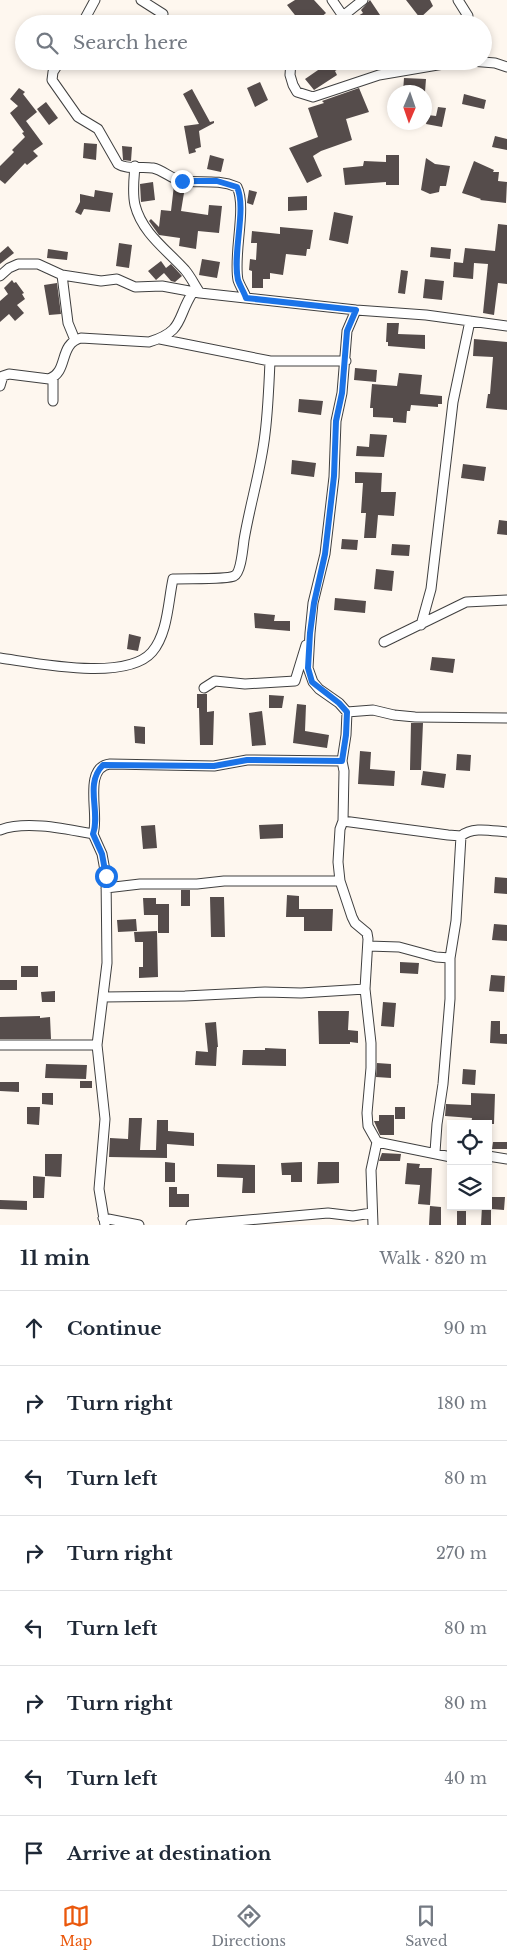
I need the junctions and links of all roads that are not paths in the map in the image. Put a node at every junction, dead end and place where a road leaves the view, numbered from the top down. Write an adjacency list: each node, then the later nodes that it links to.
1 (95, 0): 7 (street)
2 (141, 0): 6 (street)
3 (332, 0): 8 (street)
4 (363, 0): 9 (street)
5 (458, 0): 10 (street)
6 (162, 14)
7 (87, 15)
8 (342, 15)
9 (344, 15)
10 (467, 15)
11 (492, 63): 12 (street)
12 (507, 67)
13 (54, 70): 16 (street)
14 (290, 70): 15 (street)
15 (408, 70)
16 (134, 166): 19 (street); 20 (street)
17 (62, 275): 18 (street); 19 (street); 25 (street)
18 (0, 276)
19 (197, 293): 20 (street); 24 (street)
20 (246, 298): 21 (street)
21 (356, 310): 22 (street); 27 (street)
22 (470, 321): 23 (street); 32 (street)
23 (507, 326)
24 (160, 338): 25 (street); 26 (street)
25 (75, 340): 28 (street)
26 (270, 361): 27 (street); 35 (street)
27 (346, 361): 33 (street)
28 (53, 378): 29 (street); 30 (street)
29 (0, 386)
30 (53, 400)
31 (507, 600): 32 (street)
32 (421, 625): 34 (street)
33 (310, 633): 36 (street); 37 (street)
34 (384, 642)
35 (0, 658)
36 (204, 688)
37 (347, 712): 38 (street); 39 (street)
38 (507, 718)
39 (342, 761): 40 (street); 43 (street)
40 (343, 821): 44 (street); 45 (street)
41 (0, 830): 43 (street)
42 (507, 832): 44 (street)
43 (93, 834): 46 (street)
44 (461, 836): 48 (street)
45 (340, 881): 46 (street); 47 (street)
46 (106, 888): 50 (street)
47 (368, 946): 48 (street); 49 (street)
48 (450, 958): 54 (street)
49 (365, 989): 50 (street); 53 (street)
50 (103, 997): 52 (street)
51 (0, 1045): 52 (street)
52 (98, 1045): 59 (street)
53 (377, 1142): 54 (street); 58 (street)
54 (435, 1152): 55 (street)
55 (447, 1156)
56 (492, 1157): 57 (street)
57 (507, 1159)
58 (371, 1213): 61 (street); 62 (street)
59 (104, 1222): 60 (street)
60 (139, 1225)
61 (190, 1225)
62 (373, 1225)

